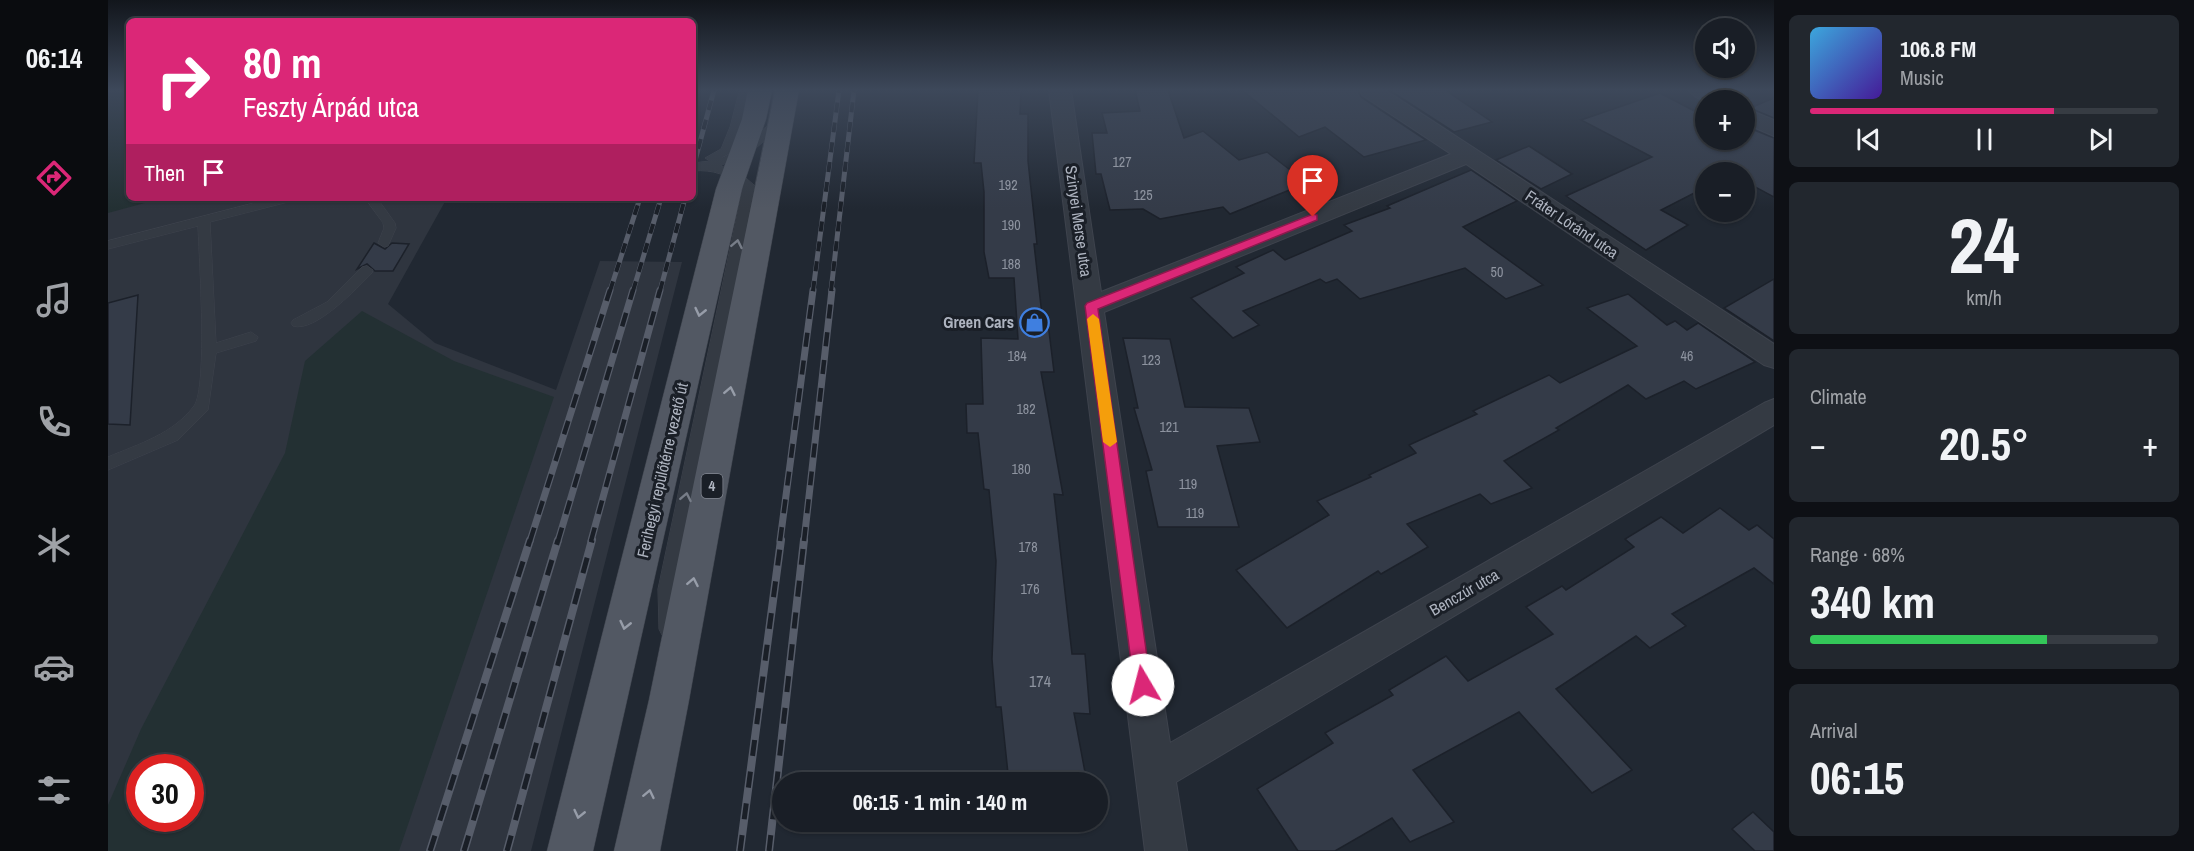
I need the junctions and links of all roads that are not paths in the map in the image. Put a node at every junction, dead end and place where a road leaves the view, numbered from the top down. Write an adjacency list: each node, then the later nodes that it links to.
1 (735, 130): 8 (lane)
2 (748, 130): 10 (main road, Ferihegyi repülőtérre vezető út)
3 (762, 130): 10 (lane)
4 (780, 130): 24 (main road, 4, one-way to 4)
5 (1065, 130): 17 (street, Szinyei Merse utca)
6 (1430, 130): 7 (street, Fráter Lóránd utca)
7 (1469, 155): 17 (street); 21 (street, Fráter Lóránd utca)
8 (696, 164)
9 (696, 165): 10 (lane)
10 (728, 165): 24 (lane, one-way to 10); 26 (main road, Ferihegyi repülőtérre vezető út, one-way to 26)
11 (277, 201): 13 (lane)
12 (373, 201): 14 (lane)
13 (204, 221): 15 (lane); 20 (lane)
14 (384, 243)
15 (108, 245)
16 (367, 270): 18 (lane)
17 (1091, 306): 25 (street, Szinyei Merse utca)
18 (298, 323)
19 (251, 338): 20 (lane)
20 (209, 350): 23 (lane)
21 (1774, 358)
22 (1774, 411): 25 (street, Benczúr utca)
23 (108, 464)
24 (669, 700): 27 (main road, 4, one-way to 24)
25 (1155, 773): 28 (street, Szinyei Merse utca)
26 (570, 851)
27 (637, 851)
28 (1166, 851)

